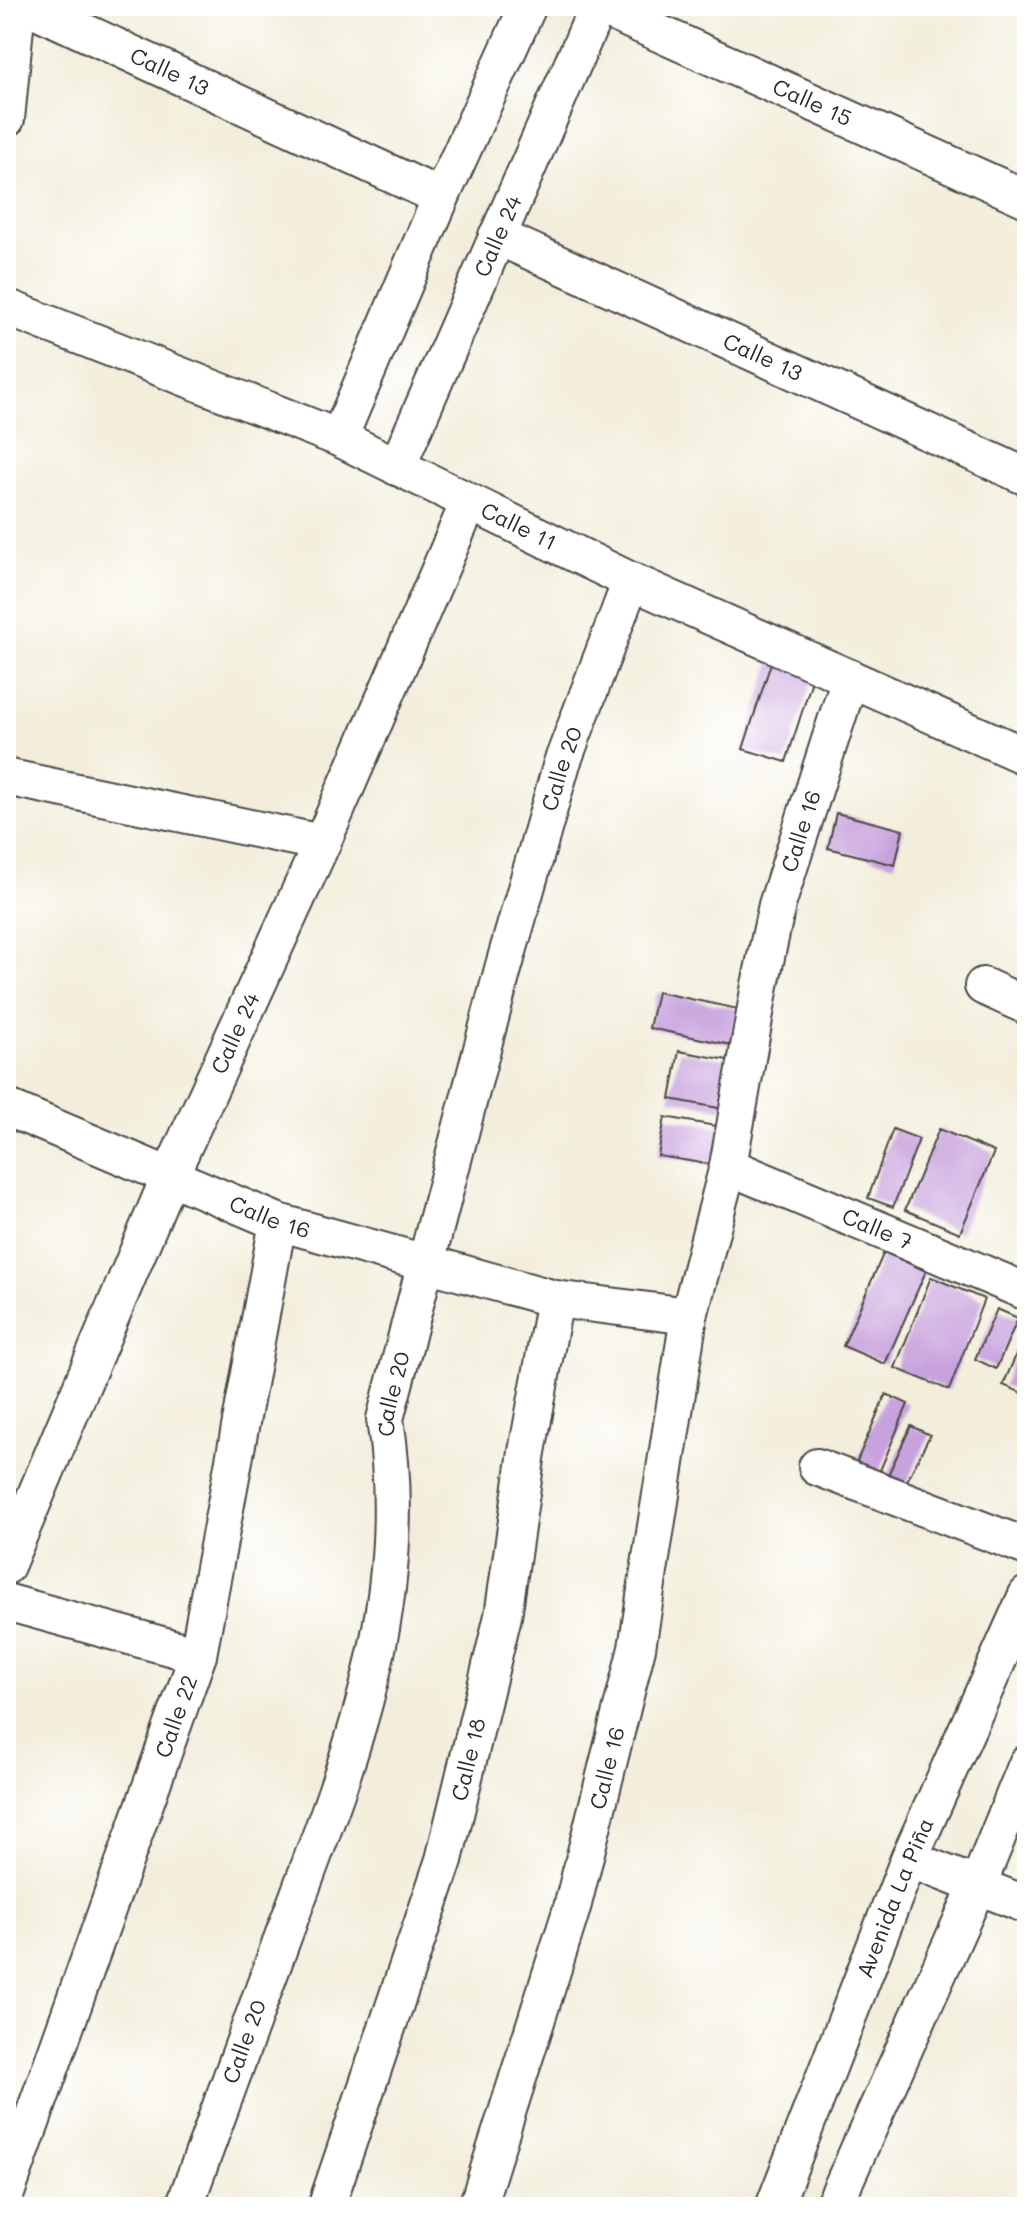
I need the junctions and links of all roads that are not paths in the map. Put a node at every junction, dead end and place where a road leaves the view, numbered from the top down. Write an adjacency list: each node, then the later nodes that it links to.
1 (17, 6): 5 (street)
2 (28, 6): 6 (street, Calle 13)
3 (528, 6): 6 (street)
4 (598, 6): 7 (street, Calle 15); 8 (street, Calle 24)
5 (6, 119)
6 (441, 197): 10 (street)
7 (1027, 199)
8 (497, 236): 11 (street, Calle 24); 12 (street, Calle 13)
9 (6, 307): 10 (street, Calle 11)
10 (339, 438): 11 (street, Calle 11)
11 (397, 467): 13 (street, Calle 11)
12 (1027, 477)
13 (469, 502): 14 (street, Calle 11); 18 (street, Calle 24)
14 (631, 581): 15 (street, Calle 11); 25 (street, Calle 20)
15 (850, 678): 16 (street, Calle 11); 22 (street, Calle 16)
16 (1027, 757)
17 (6, 777): 18 (street)
18 (322, 843): 23 (street, Calle 24)
19 (983, 986): 20 (street)
20 (1027, 1006)
21 (6, 1107): 23 (street, Calle 16)
22 (728, 1166): 26 (street, Calle 7); 28 (street, Calle 16)
23 (169, 1178): 24 (street, Calle 16); 31 (street, Calle 24)
24 (278, 1222): 25 (street, Calle 16); 34 (street, Calle 22)
25 (427, 1264): 27 (street, Calle 16); 40 (street, Calle 20)
26 (1027, 1292)
27 (555, 1299): 28 (street, Calle 16); 41 (street, Calle 18)
28 (689, 1316): 42 (street, Calle 16)
29 (817, 1467): 30 (street)
30 (1027, 1547)
31 (6, 1566)
32 (1027, 1595): 36 (street, Avenida La Piña)
33 (6, 1602): 34 (street)
34 (198, 1655): 39 (street, Calle 22)
35 (1027, 1764): 37 (street)
36 (909, 1859): 37 (street); 43 (street, Avenida La Piña)
37 (977, 1887): 38 (street); 44 (street)
38 (1027, 1905)
39 (6, 2193)
40 (184, 2207)
41 (326, 2207)
42 (477, 2207)
43 (774, 2207)
44 (834, 2207)

